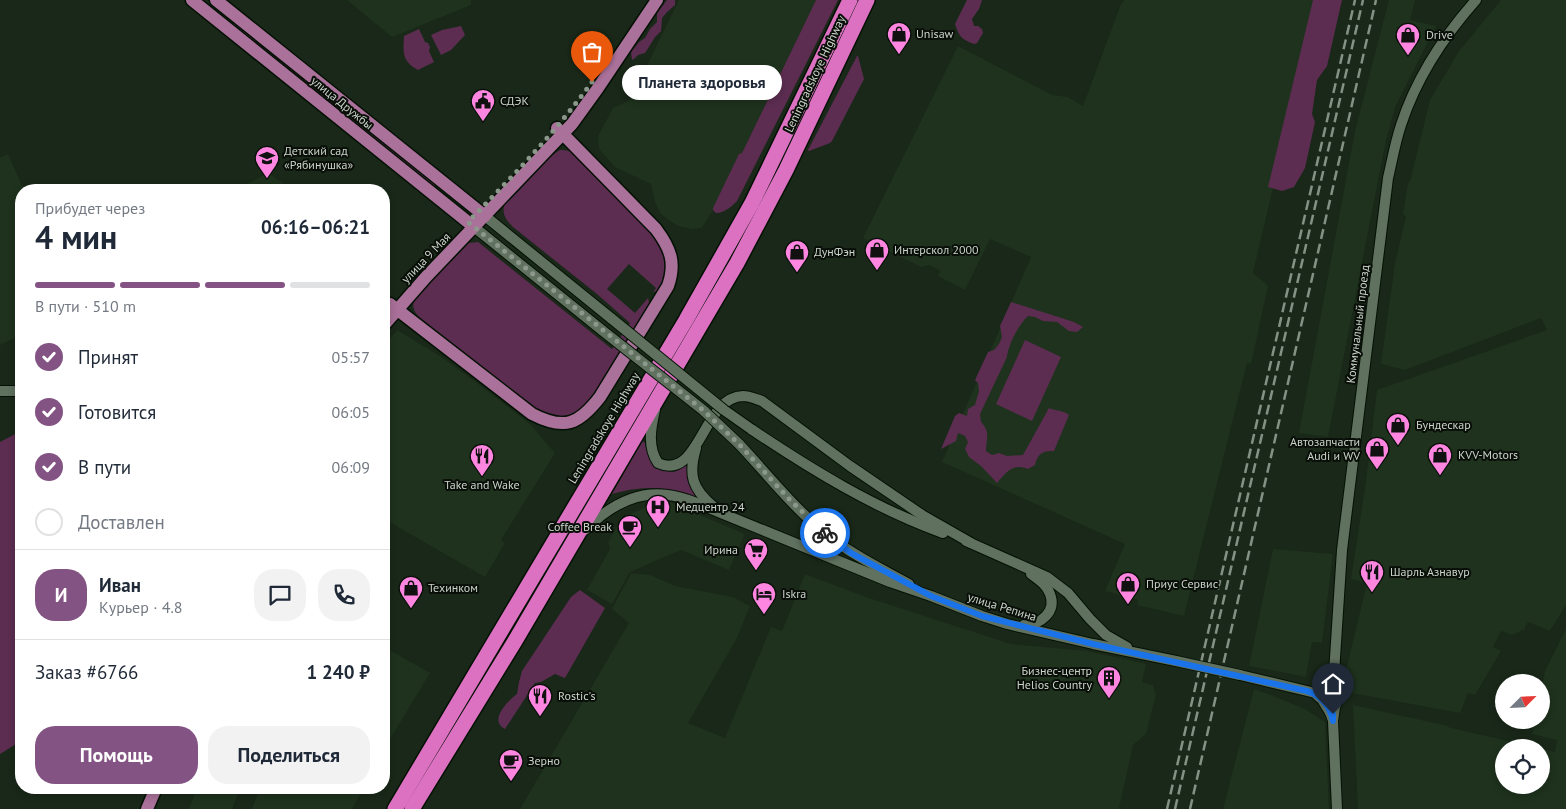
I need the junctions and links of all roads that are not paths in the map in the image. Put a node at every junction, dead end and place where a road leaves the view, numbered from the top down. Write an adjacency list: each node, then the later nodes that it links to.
1 (192, 0): 10 (main road, улица Дружбы)
2 (216, 0): 9 (main road, улица Дружбы)
3 (647, 0): 8 (main road, улица 9 Мая)
4 (657, 0): 8 (main road, улица 9 Мая)
5 (850, 0): 30 (highway, Leningradskoye Highway)
6 (867, 0): 14 (highway, Leningradskoye Highway)
7 (1476, 0): 23 (street, Коммунальный проезд)
8 (560, 131): 9 (main road, улица 9 Мая); 11 (main road)
9 (482, 214): 10 (main road, улица 9 Мая); 18 (street, bridge)
10 (471, 225): 11 (main road, улица 9 Мая); 20 (street, bridge)
11 (390, 308)
12 (0, 391): 13 (street)
13 (15, 391)
14 (659, 394): 15 (street); 17 (highway, Leningradskoye Highway)
15 (697, 444): 16 (street); 18 (street)
16 (723, 513): 17 (street, улица Репина); 20 (street, улица Репина)
17 (572, 543): 31 (highway, Leningradskoye Highway)
18 (971, 543): 19 (street)
19 (1009, 560): 21 (street); 22 (street)
20 (931, 596): 21 (street, улица Репина)
21 (1011, 625): 22 (street, улица Репина)
22 (1139, 653): 25 (street, улица Репина, bridge)
23 (1334, 673): 24 (street, Коммунальный проезд); 25 (street)
24 (1339, 689): 25 (street); 26 (street)
25 (1323, 694): 26 (street, улица Репина); 27 (street)
26 (1338, 701): 27 (street)
27 (1333, 721): 32 (street)
28 (153, 794): 29 (main road)
29 (147, 809)
30 (395, 809)
31 (412, 809)
32 (1337, 809)

